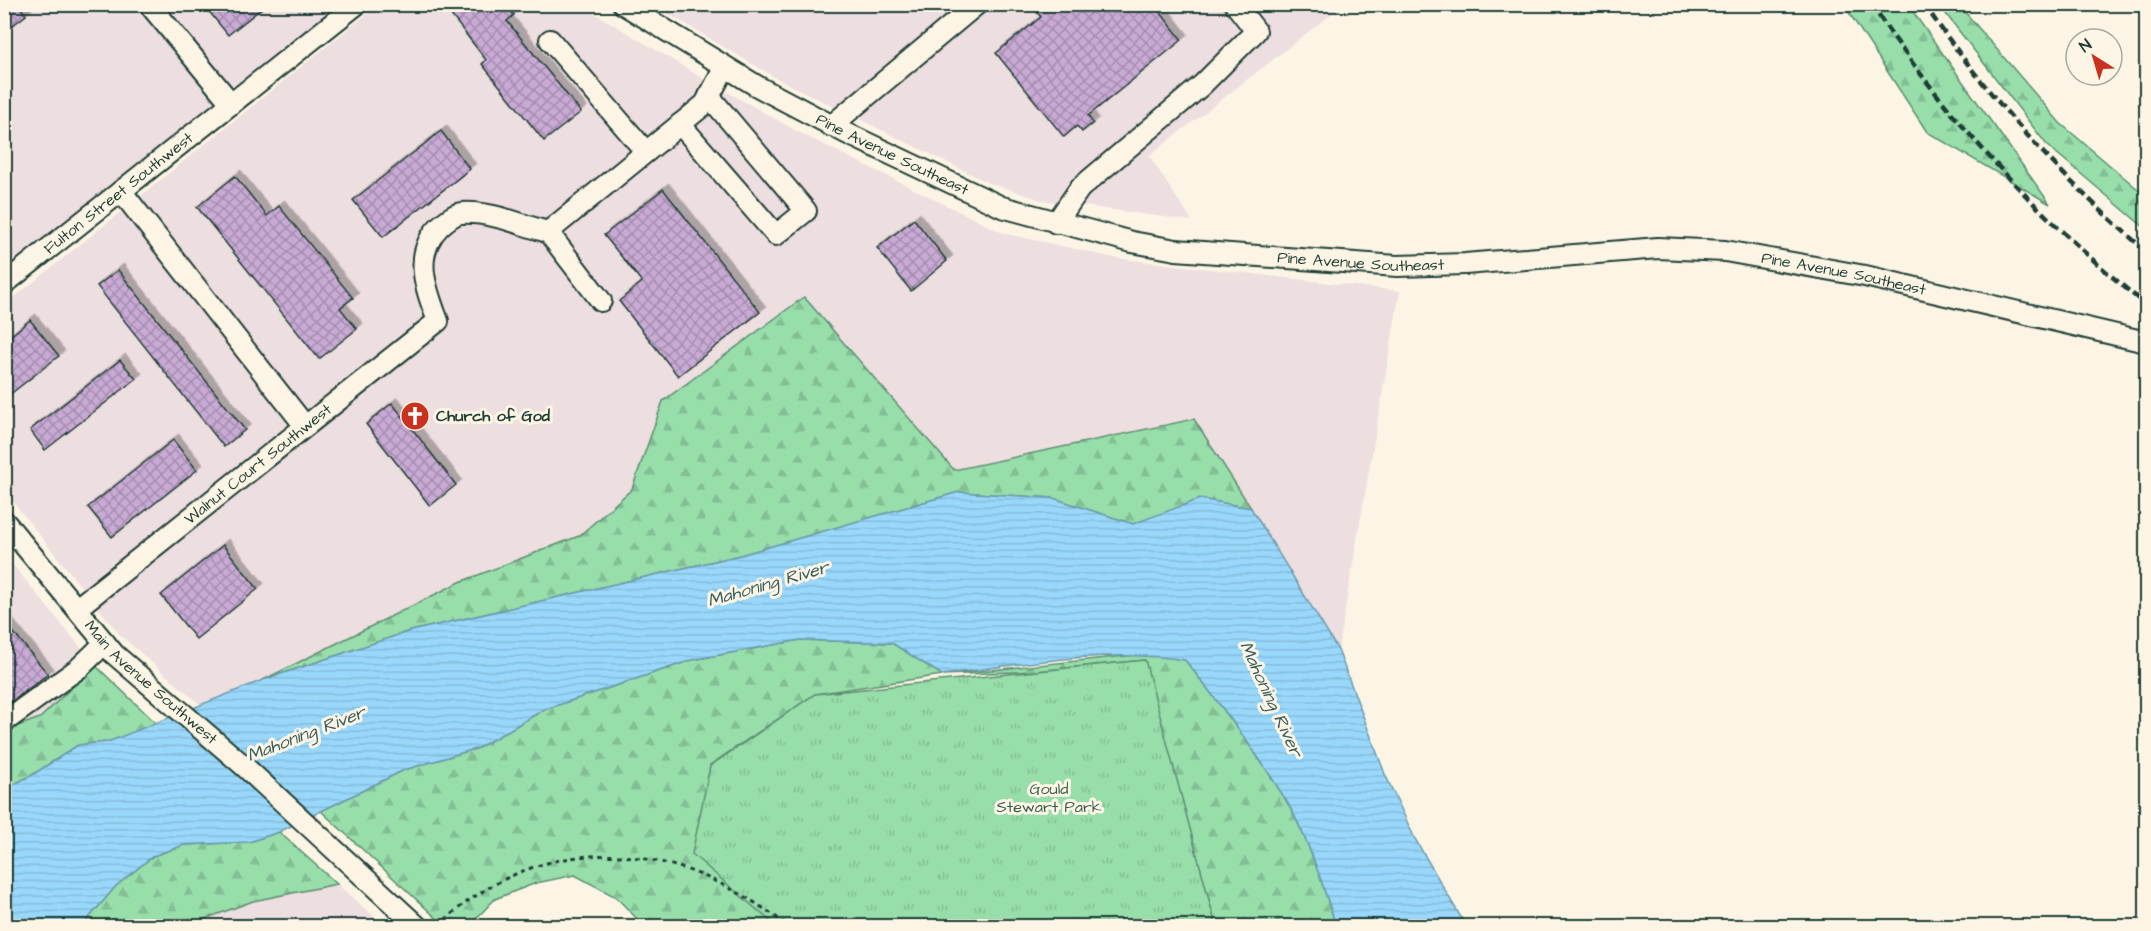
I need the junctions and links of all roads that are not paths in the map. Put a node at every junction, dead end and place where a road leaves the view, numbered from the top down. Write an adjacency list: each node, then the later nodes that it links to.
1 (149, 4): 9 (street)
2 (622, 4): 7 (street, Pine Avenue Southeast)
3 (977, 4): 11 (street)
4 (1235, 4): 14 (street)
5 (353, 6): 9 (street, Fulton Street Southwest)
6 (550, 40): 12 (street)
7 (726, 67): 8 (street); 11 (street, Pine Avenue Southeast)
8 (709, 96): 10 (street); 10 (street)
9 (230, 102): 13 (street, Fulton Street Southwest)
10 (680, 124): 12 (street)
11 (831, 126): 14 (street, Pine Avenue Southeast)
12 (646, 152): 15 (street)
13 (121, 190): 16 (street, Fulton Street Southwest); 19 (street)
14 (1056, 223): 18 (street, Pine Avenue Southeast)
15 (548, 232): 17 (street); 19 (street, Walnut Court Southwest)
16 (4, 284)
17 (601, 301)
18 (2146, 342)
19 (305, 426): 21 (street, Walnut Court Southwest)
20 (5, 524): 21 (street, Main Avenue Southwest)
21 (77, 608): 22 (street, Main Avenue Southwest)
22 (109, 648): 23 (street); 24 (street, Main Avenue Southwest)
23 (4, 722)
24 (417, 927)

